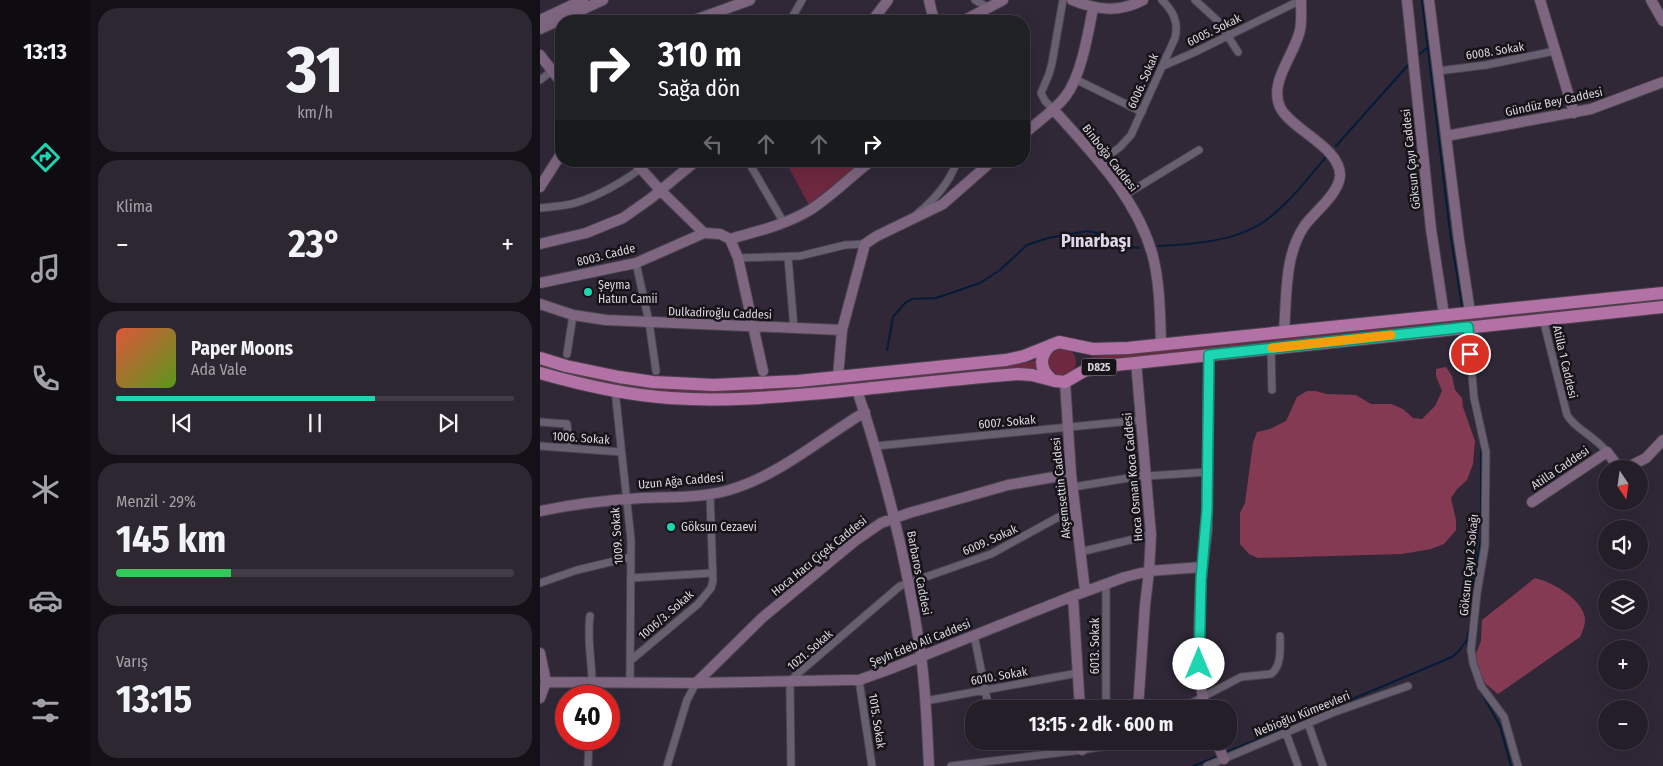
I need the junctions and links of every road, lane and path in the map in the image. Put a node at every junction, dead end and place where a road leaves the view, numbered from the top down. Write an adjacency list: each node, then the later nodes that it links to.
1 (583, 0): 28 (street)
2 (603, 0): 22 (street)
3 (750, 0): 19 (street)
4 (802, 0): 24 (street)
5 (888, 0): 25 (street)
6 (929, 0): 26 (street)
7 (975, 0): 20 (street)
8 (1003, 0): 20 (street)
9 (1063, 0): 43 (street)
10 (1072, 0): 21 (street)
11 (1143, 0): 21 (street)
12 (1162, 0): 36 (street, 6006. Sokak)
13 (1195, 0): 32 (street)
14 (1301, 0): 32 (street, 6005. Sokak); 84 (street)
15 (1407, 0): 77 (street, Göksun Çayı Caddesi)
16 (1432, 0): 38 (street)
17 (1540, 0): 33 (street)
18 (1651, 0): 29 (street)
19 (723, 4): 23 (street)
20 (990, 8): 27 (street)
21 (1093, 8): 40 (street)
22 (570, 15)
23 (703, 15)
24 (793, 15)
25 (877, 15)
26 (933, 15)
27 (975, 15)
28 (540, 20)
29 (1663, 21)
30 (555, 22): 31 (street)
31 (540, 29)
32 (1229, 36): 34 (street); 36 (street, 6005. Sokak)
33 (1555, 51): 38 (street, 6008. Sokak); 45 (street)
34 (1238, 52)
35 (540, 55): 37 (street)
36 (1163, 66): 44 (street, 6006. Sokak)
37 (552, 71): 39 (street); 41 (street)
38 (1438, 71): 47 (street)
39 (555, 75)
40 (1074, 79): 43 (street); 44 (street)
41 (540, 80)
42 (1663, 82): 45 (street, Gündüz Bey Caddesi)
43 (1053, 108): 46 (street); 49 (street, Binboğa Caddesi)
44 (1142, 112): 49 (street, 6006. Sokak)
45 (1574, 113): 47 (street, Gündüz Bey Caddesi)
46 (1030, 129)
47 (1446, 136): 75 (street)
48 (1199, 150): 60 (street)
49 (1100, 162): 60 (street, Binboğa Caddesi)
50 (555, 163): 58 (street)
51 (634, 167): 61 (street)
52 (639, 167): 59 (street)
53 (689, 167): 59 (street)
54 (751, 167): 63 (street)
55 (864, 167): 63 (street)
56 (954, 167): 62 (street)
57 (985, 167): 62 (street)
58 (540, 187)
59 (661, 191): 64 (street); 66 (street)
60 (1124, 195): 85 (street, Binboğa Caddesi)
61 (540, 208)
62 (907, 222): 67 (street)
63 (784, 223): 65 (street)
64 (704, 233): 65 (street); 70 (street, 8003. Cadde)
65 (730, 239): 69 (street)
66 (540, 244)
67 (865, 244): 68 (street); 83 (street)
68 (788, 257): 69 (street); 82 (street)
69 (738, 258): 80 (street)
70 (636, 263): 71 (street, 8003. Cadde); 79 (street)
71 (540, 283)
72 (1663, 293): 75 (highway, D825)
73 (540, 304): 76 (street, Dulkadiroğlu Caddesi)
74 (1663, 307): 78 (highway, D825)
75 (1470, 312): 77 (highway, D825)
76 (573, 315): 79 (street, Dulkadiroğlu Caddesi); 89 (street)
77 (1444, 315): 84 (highway, D825)
78 (1543, 319): 81 (highway, D825); 112 (street, Atilla 1 Caddesi)
79 (649, 322): 80 (street, Dulkadiroğlu Caddesi); 93 (street)
80 (754, 327): 82 (street, Dulkadiroğlu Caddesi); 94 (street)
81 (1468, 327): 88 (highway, D825); 177 (street, Göksun Çayı 2 Sokağı)
82 (794, 328): 83 (street, Dulkadiroğlu Caddesi)
83 (842, 330): 97 (street)
84 (1284, 331): 85 (highway, D825)
85 (1161, 344): 87 (highway, D825)
86 (1051, 345): 87 (highway, D825); 97 (highway, D825); 98 (highway)
87 (1072, 345): 96 (highway)
88 (1271, 348): 90 (highway, D825); 102 (street)
89 (567, 354)
90 (1209, 355): 92 (highway, D825); 115 (street)
91 (540, 358): 97 (highway, D825)
92 (1136, 362): 96 (highway, D825); 104 (street, Hoca Osman Koca Caddesi)
93 (656, 371)
94 (763, 371)
95 (540, 373): 100 (highway, D825)
96 (1078, 374): 99 (highway, D825)
97 (838, 377)
98 (1051, 379): 99 (highway, D825); 101 (highway, D825)
99 (1065, 382): 106 (street, Akşemsettin Caddesi)
100 (615, 390): 101 (highway, D825); 111 (street, 1009. Sokak)
101 (857, 390): 103 (street, Barbaros Caddesi)
102 (1272, 390)
103 (864, 412): 109 (street, Barbaros Caddesi); 119 (street, Uzun Ağa Caddesi)
104 (1141, 420): 106 (street, 6007. Sokak); 117 (street, Hoca Osman Koca Caddesi)
105 (540, 422): 110 (street)
106 (1068, 428): 109 (street, 6007. Sokak); 116 (street, Akşemsettin Caddesi)
107 (1663, 440): 114 (street, Atilla Caddesi)
108 (540, 446): 110 (street, 1006. Sokak)
109 (876, 446): 124 (street, Barbaros Caddesi)
110 (569, 448): 111 (street, 1006. Sokak)
111 (621, 452): 120 (street, 1009. Sokak)
112 (1607, 452): 113 (street, Atilla Caddesi); 121 (street, Atilla Caddesi)
113 (1613, 460)
114 (1642, 460)
115 (1208, 472): 117 (street); 128 (street)
116 (1071, 474): 118 (street, Akşemsettin Caddesi); 124 (street, Hoca Hacı Çiçek Caddesi)
117 (1147, 476): 118 (street); 125 (street, Hoca Osman Koca Caddesi)
118 (1073, 487): 122 (street, Akşemsettin Caddesi)
119 (710, 494): 120 (street, Uzun Ağa Caddesi); 130 (street, 1006/3. Sokak)
120 (626, 499): 123 (street, Uzun Ağa Caddesi); 127 (street, 1009. Sokak)
121 (1532, 502)
122 (1075, 508): 126 (street, Akşemsettin Caddesi); 132 (street, 6009. Sokak)
123 (540, 511)
124 (895, 518): 132 (street, Barbaros Caddesi); 149 (street, Hoca Hacı Çiçek Caddesi)
125 (1151, 535): 126 (street); 129 (street, Hoca Osman Koca Caddesi)
126 (1080, 552): 135 (street, Akşemsettin Caddesi)
127 (631, 557): 131 (street, 1009. Sokak); 133 (street)
128 (1202, 567): 129 (street, Şeyh Edeb Ali Caddesi); 153 (street)
129 (1149, 571): 134 (street, Şeyh Edeb Ali Caddesi); 158 (street, Hoca Osman Koca Caddesi)
130 (712, 573): 131 (street); 142 (street, 1006/3. Sokak)
131 (631, 578): 142 (street, 1009. Sokak)
132 (909, 582): 141 (street, Barbaros Caddesi); 145 (street, 1021. Sokak)
133 (540, 583)
134 (1106, 584): 135 (street, Şeyh Edeb Ali Caddesi); 157 (street, 6013. Sokak)
135 (1085, 591): 136 (street, Şeyh Edeb Ali Caddesi)
136 (1073, 596): 138 (street, Şeyh Edeb Ali Caddesi); 143 (street)
137 (590, 616): 147 (street)
138 (974, 634): 141 (street, Şeyh Edeb Ali Caddesi); 152 (street)
139 (1280, 636): 153 (street)
140 (540, 652): 146 (street)
141 (921, 656): 144 (street, Şeyh Edeb Ali Caddesi); 161 (street, Barbaros Caddesi)
142 (630, 661): 148 (street, 1009. Sokak)
143 (1078, 673): 152 (street, 6010. Sokak); 156 (street)
144 (859, 680): 145 (street, Şeyh Edeb Ali Caddesi); 171 (street, 1015. Sokak)
145 (791, 681): 149 (street, Şeyh Edeb Ali Caddesi); 170 (street, 1021. Sokak)
146 (546, 682): 147 (street, Şeyh Edeb Ali Caddesi); 154 (street)
147 (593, 682): 148 (street, Şeyh Edeb Ali Caddesi); 150 (street)
148 (630, 682): 149 (street, Şeyh Edeb Ali Caddesi)
149 (696, 683): 169 (street)
150 (593, 685)
151 (1408, 686): 162 (street, Nebioğlu Kümeevleri)
152 (986, 690): 155 (street); 161 (street, 6010. Sokak)
153 (1202, 697): 159 (street); 160 (street)
154 (540, 698)
155 (988, 700)
156 (1080, 700)
157 (1106, 700)
158 (1139, 700)
159 (1196, 700)
160 (1203, 700)
161 (925, 701): 172 (street, Barbaros Caddesi)
162 (1308, 723): 163 (street, Nebioğlu Kümeevleri); 176 (street)
163 (1286, 733): 167 (street, Nebioğlu Kümeevleri); 175 (street)
164 (589, 750): 168 (street)
165 (1056, 750): 173 (street)
166 (1220, 750): 167 (street)
167 (1224, 759): 174 (street, Nebioğlu Kümeevleri)
168 (588, 766)
169 (667, 766)
170 (791, 766)
171 (872, 766)
172 (929, 766)
173 (951, 766)
174 (1207, 766)
175 (1298, 766)
176 (1323, 766)
177 (1518, 766)

